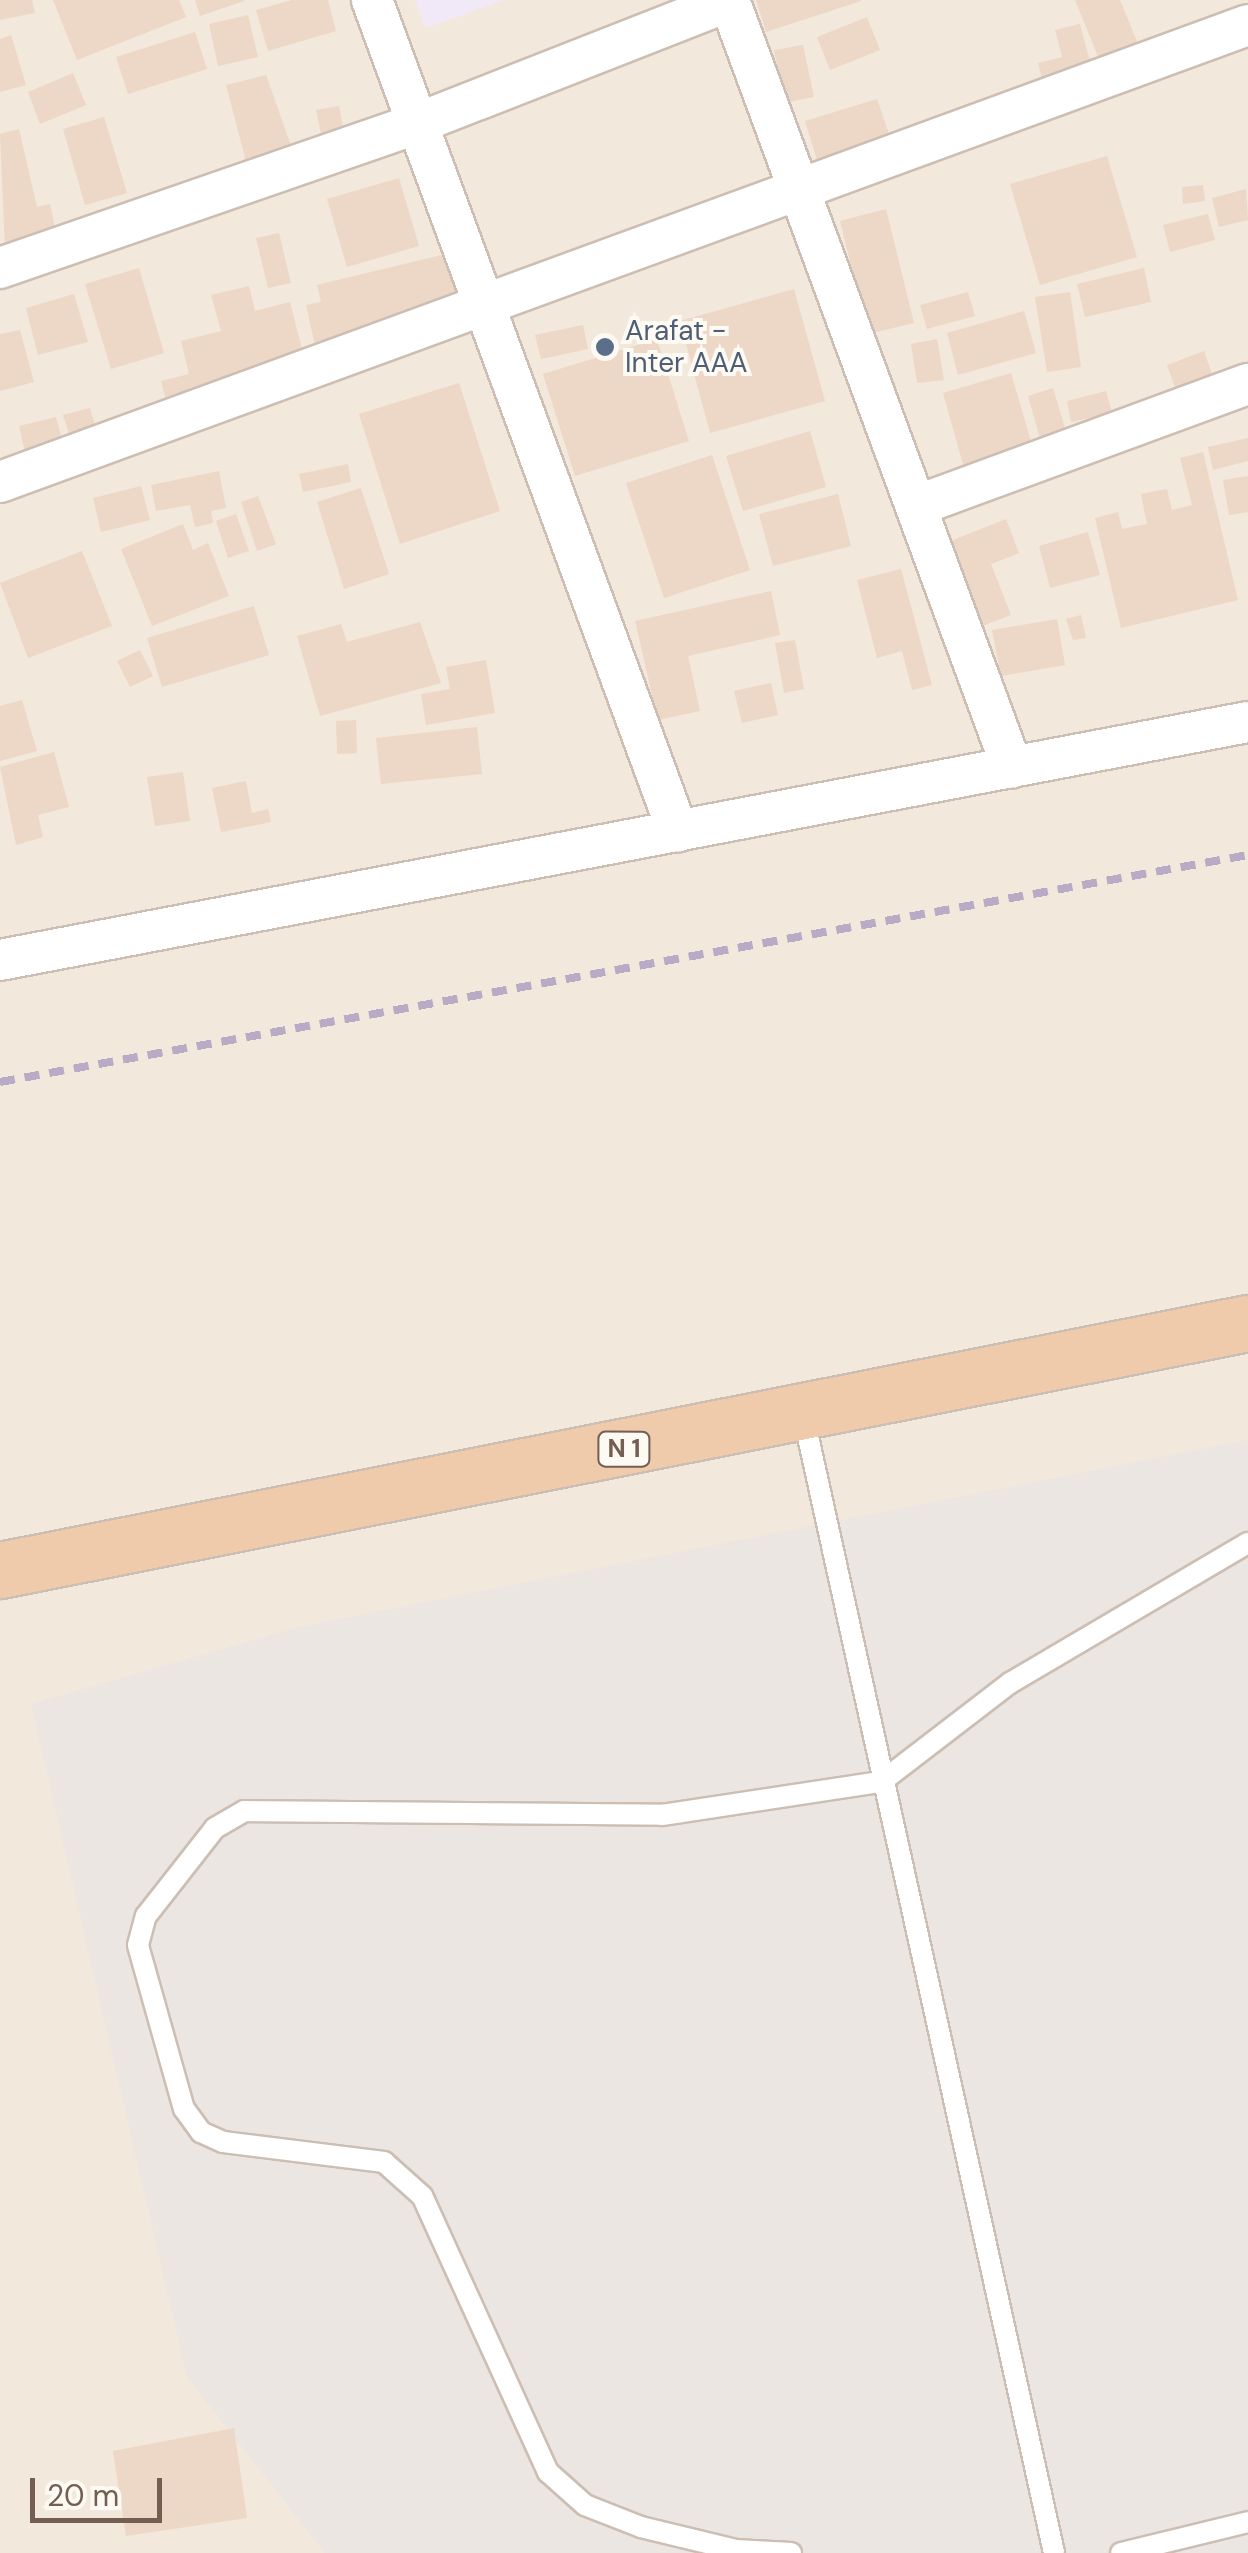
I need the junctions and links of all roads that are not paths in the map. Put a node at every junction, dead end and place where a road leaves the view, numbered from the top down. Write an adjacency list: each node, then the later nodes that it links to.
1 (372, 0): 4 (street)
2 (729, 1): 4 (street); 5 (street)
3 (1248, 24): 5 (street)
4 (418, 122): 6 (street); 7 (street)
5 (798, 186): 7 (street); 10 (street)
6 (0, 268)
7 (483, 311): 9 (street); 13 (street)
8 (1248, 384): 10 (street)
9 (0, 482)
10 (916, 506): 12 (street)
11 (1248, 722): 12 (street)
12 (1012, 767): 13 (street)
13 (678, 832): 14 (street)
14 (0, 960)
15 (1248, 1323): 16 (highway, N 1)
16 (803, 1414): 18 (highway, N 1); 19 (lane)
17 (1248, 1543): 19 (lane)
18 (0, 1570)
19 (881, 1782): 21 (lane); 22 (lane)
20 (1248, 2522): 23 (lane)
21 (791, 2553)
22 (1054, 2553)
23 (1121, 2553)

